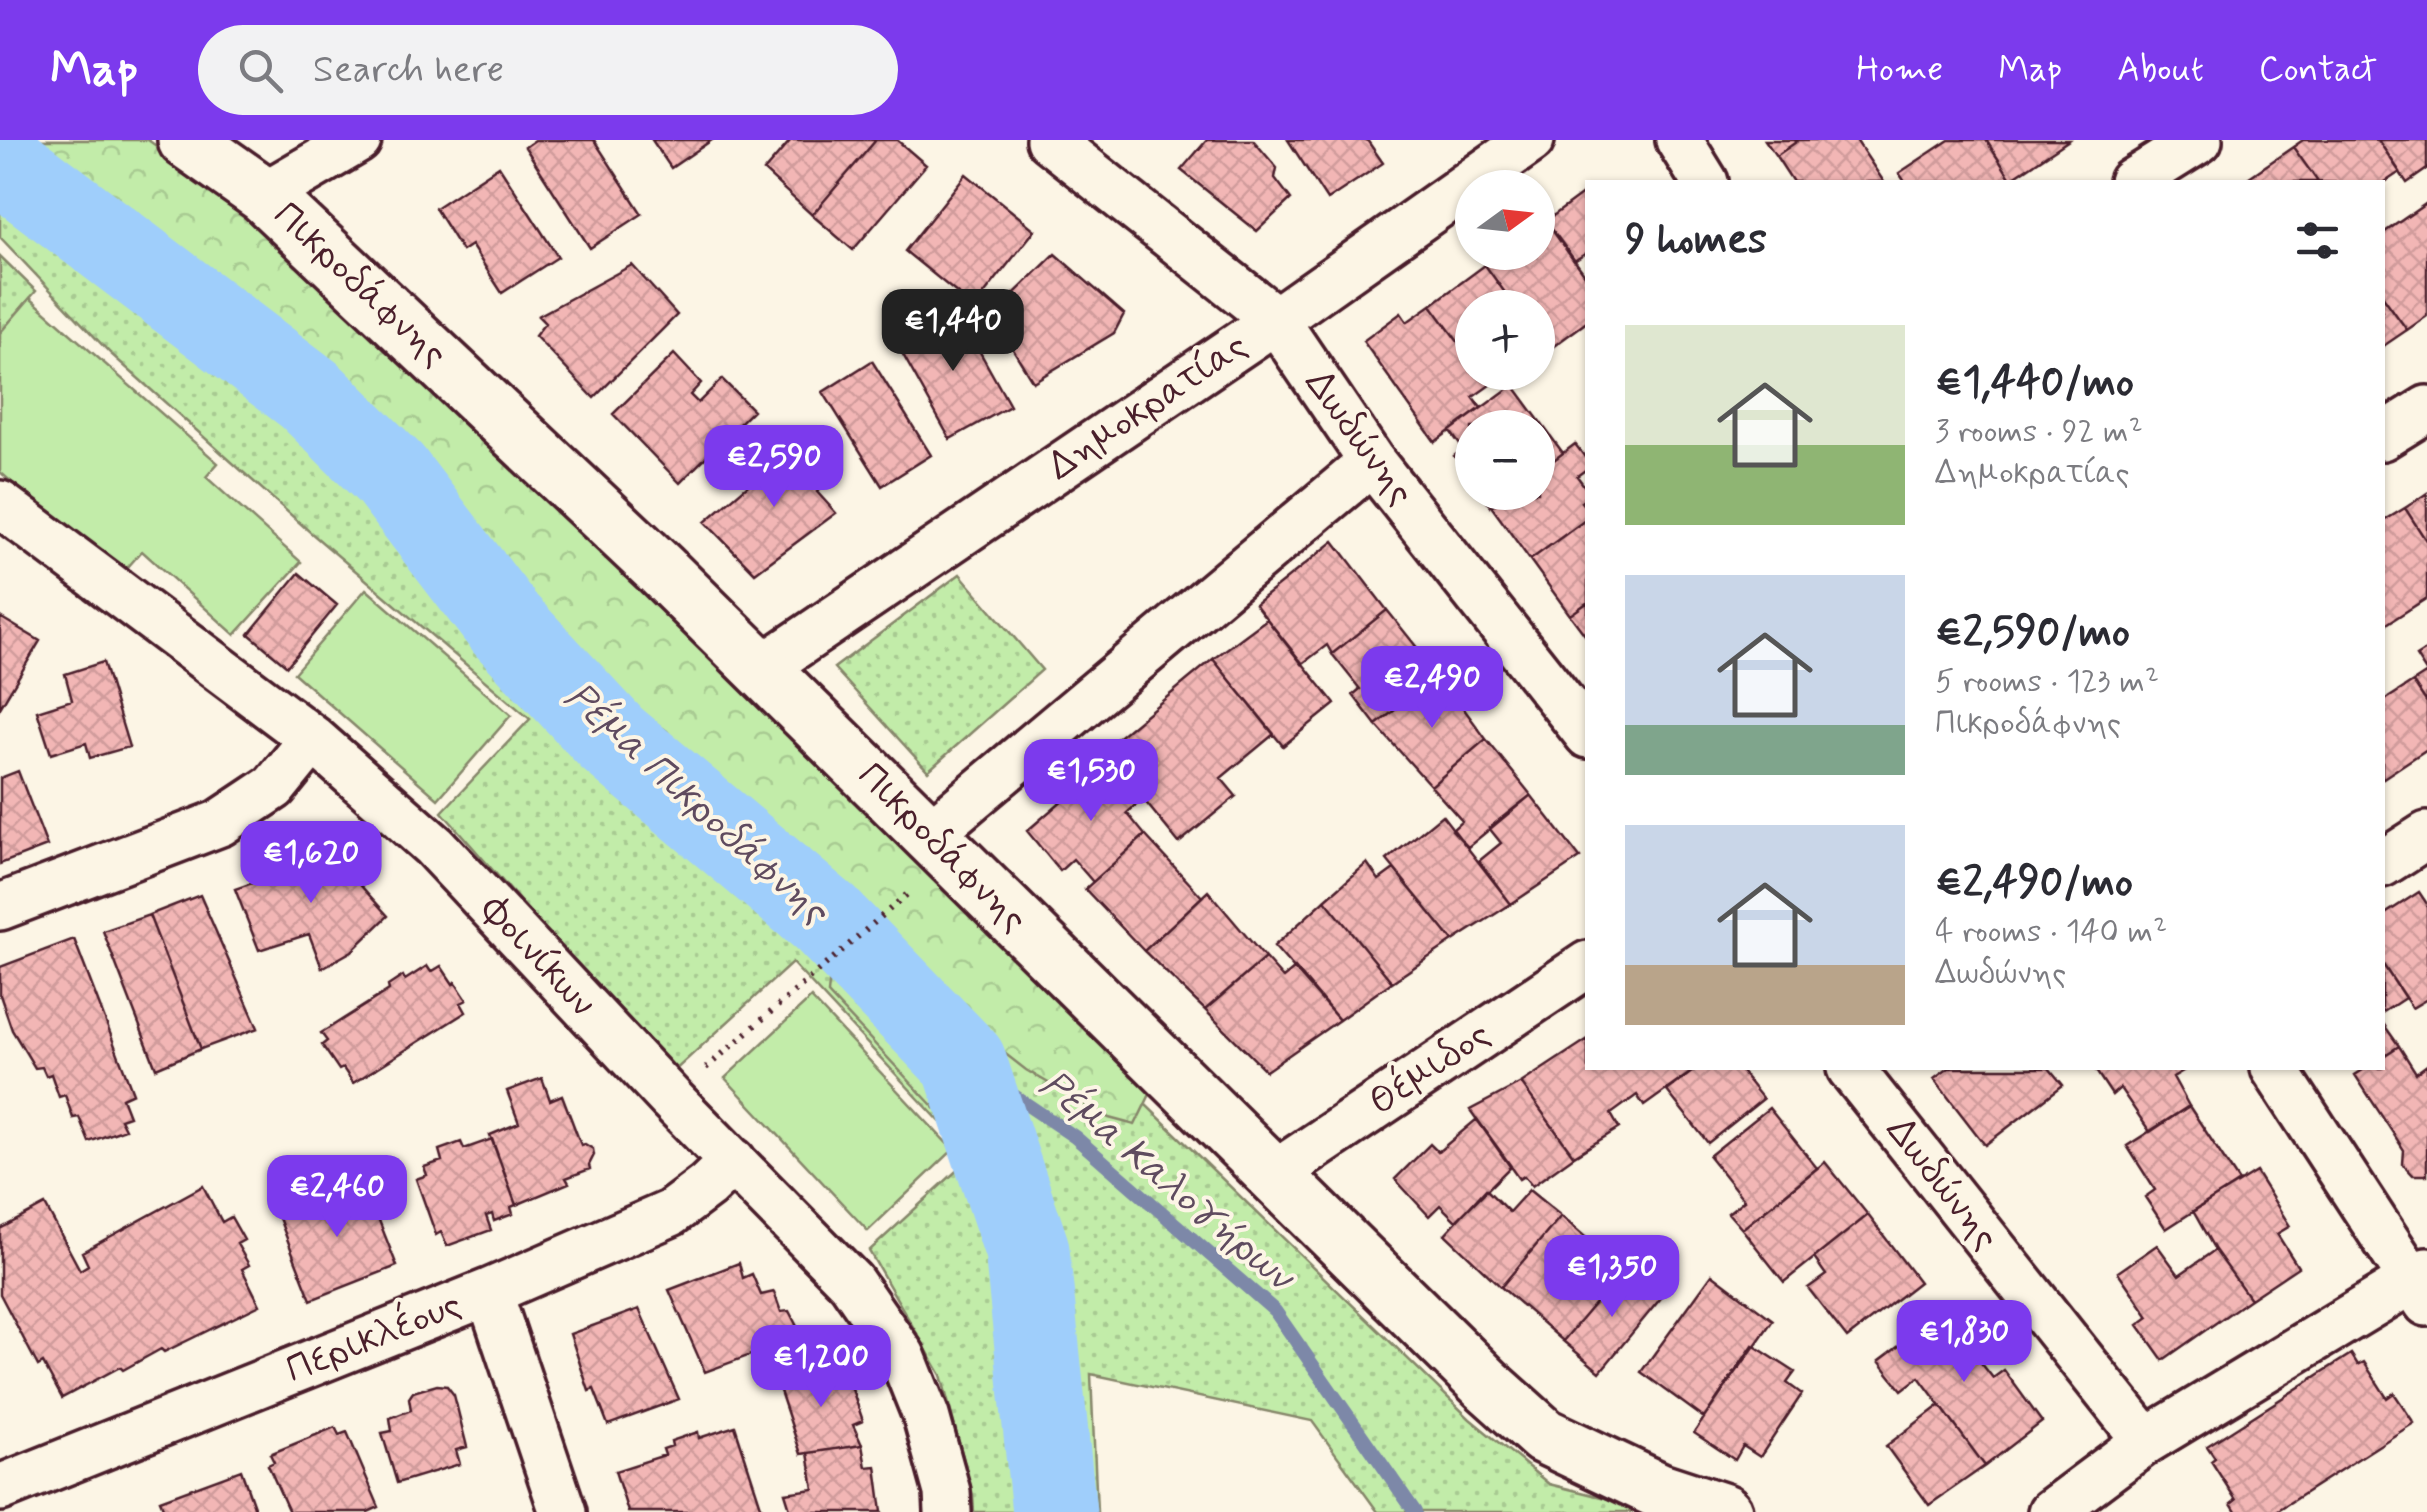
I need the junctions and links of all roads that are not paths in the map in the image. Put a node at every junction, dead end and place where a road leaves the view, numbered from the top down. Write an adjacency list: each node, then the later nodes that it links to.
1 (186, 140): 9 (street, Πικροδάφνης)
2 (358, 140): 9 (street)
3 (1049, 140): 10 (street, Δωδώνης)
4 (1532, 140): 10 (street, Δημοκρατίας)
5 (1679, 140): 7 (street)
6 (2199, 140): 8 (street)
7 (1705, 180)
8 (2135, 180)
9 (264, 195): 15 (street, Πικροδάφνης)
10 (1276, 320): 13 (street, Δωδώνης); 15 (street, Δημοκρατίας)
11 (2427, 409): 12 (street)
12 (2385, 435)
13 (1372, 462): 16 (street, Δωδώνης); 18 (street)
14 (0, 504): 17 (street, Φοινίκων)
15 (761, 668): 18 (street, Πικροδάφνης)
16 (1585, 731)
17 (313, 739): 21 (street); 25 (street, Φοινίκων)
18 (929, 834): 26 (street, Πικροδάφνης)
19 (2427, 835): 20 (street)
20 (2385, 862)
21 (0, 906)
22 (1585, 966): 26 (street, Θέμιδος)
23 (1852, 1070): 29 (street, Δωδώνης)
24 (2275, 1070): 27 (street)
25 (733, 1161): 28 (street, Περικλέους); 32 (street, Φοινίκων)
26 (1273, 1175): 33 (street, Πικροδάφνης)
27 (2422, 1285): 29 (street)
28 (489, 1292): 30 (street, Περικλέους); 31 (street)
29 (2146, 1442): 34 (street)
30 (0, 1488)
31 (563, 1512)
32 (948, 1512)
33 (1724, 1512)
34 (2052, 1512)

